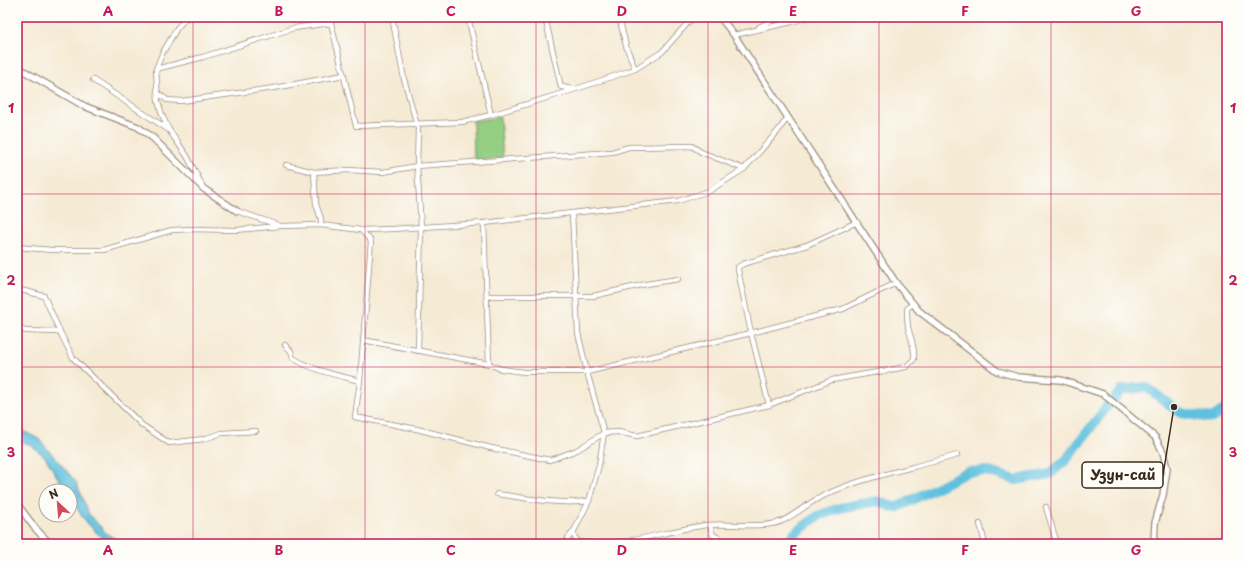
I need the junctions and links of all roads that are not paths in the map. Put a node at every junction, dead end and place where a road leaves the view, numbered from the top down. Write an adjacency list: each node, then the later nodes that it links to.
1 (187, 17): 13 (street)
2 (392, 17): 21 (street)
3 (468, 17): 19 (street)
4 (545, 17): 17 (street)
5 (619, 17): 14 (street)
6 (693, 17): 14 (street)
7 (720, 17): 11 (street)
8 (780, 17): 10 (street)
9 (808, 17): 10 (street)
10 (752, 30): 11 (street)
11 (734, 35): 20 (street)
12 (17, 67): 27 (street)
13 (156, 69): 15 (street); 18 (street)
14 (635, 69): 17 (street)
15 (344, 75): 18 (street); 21 (street)
16 (93, 80): 22 (street)
17 (576, 89): 19 (street)
18 (158, 93): 22 (street)
19 (491, 115): 21 (street)
20 (788, 117): 25 (street); 30 (street)
21 (416, 124): 24 (street)
22 (169, 130): 27 (street)
23 (286, 165): 26 (street)
24 (417, 166): 25 (street); 26 (street); 34 (street)
25 (744, 169): 29 (street)
26 (314, 172): 32 (street)
27 (204, 189): 28 (street)
28 (237, 211): 33 (street)
29 (572, 213): 31 (street); 41 (street)
30 (857, 222): 38 (street); 45 (street)
31 (484, 223): 34 (street); 40 (street)
32 (321, 225): 33 (street); 35 (street)
33 (280, 226): 36 (street)
34 (421, 227): 35 (street); 48 (street)
35 (361, 230): 46 (street)
36 (17, 247)
37 (678, 279): 41 (street)
38 (896, 283): 42 (street); 45 (street)
39 (17, 289): 44 (street)
40 (487, 296): 41 (street); 49 (street)
41 (576, 297): 50 (street)
42 (913, 303): 52 (street); 68 (street)
43 (17, 329): 44 (street)
44 (60, 332): 53 (street)
45 (751, 333): 50 (street); 52 (street)
46 (363, 340): 48 (street); 51 (street)
47 (285, 345): 51 (street)
48 (418, 351): 49 (street)
49 (489, 364): 50 (street)
50 (586, 372): 54 (street)
51 (360, 381): 54 (street)
52 (769, 405): 54 (street)
53 (256, 431)
54 (604, 433): 57 (street)
55 (957, 455): 61 (street)
56 (497, 494): 57 (street)
57 (589, 501): 62 (street)
58 (17, 504): 63 (street)
59 (1046, 507): 67 (street)
60 (980, 524): 66 (street)
61 (710, 525): 62 (street); 65 (street)
62 (574, 531): 64 (street)
63 (50, 544)
64 (566, 544)
65 (720, 544)
66 (985, 544)
67 (1057, 544)
68 (1154, 544)

